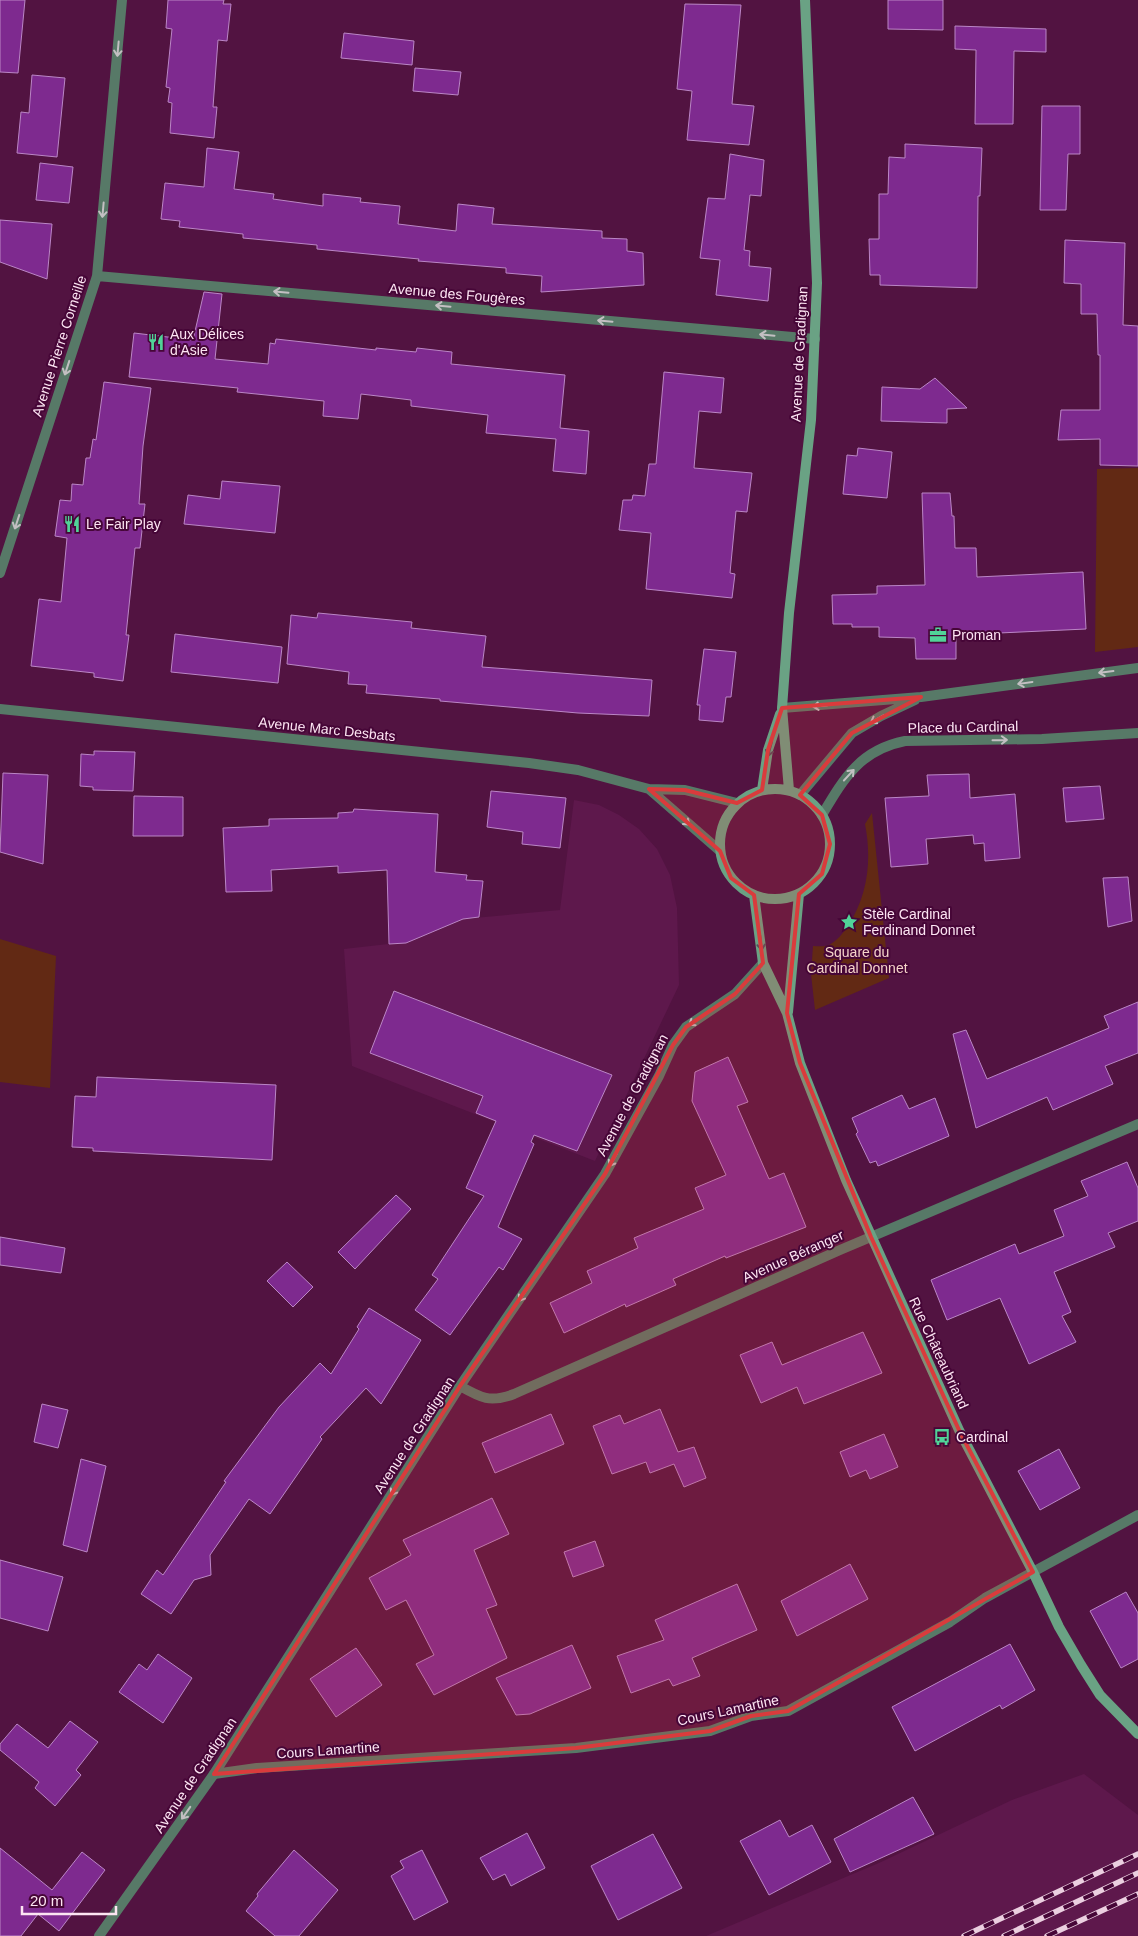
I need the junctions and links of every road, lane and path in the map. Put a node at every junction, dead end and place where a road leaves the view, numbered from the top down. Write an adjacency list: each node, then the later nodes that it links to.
1 (122, 0): 3 (street, Avenue Pierre Corneille, one-way to 3)
2 (806, 0): 4 (main road, Avenue de Gradignan)
3 (97, 276): 4 (street, Avenue des Fougères, one-way to 3); 5 (street, Avenue Pierre Corneille, one-way to 5)
4 (815, 340): 8 (main road, Avenue de Gradignan)
5 (0, 574)
6 (1138, 668): 7 (street, Place du Cardinal, one-way to 7)
7 (921, 697): 8 (street, Place du Cardinal, one-way to 8); 14 (street, Place du Cardinal, one-way to 14)
8 (782, 708): 12 (main road, Avenue de Gradignan, one-way to 12); 13 (main road, Avenue de Gradignan)
9 (0, 709): 11 (street, Avenue Marc Desbats)
10 (1138, 733): 16 (street, Place du Cardinal, one-way to 10)
11 (649, 789): 15 (street, Avenue Marc Desbats); 17 (street, Avenue Marc Desbats, one-way to 17)
12 (762, 790): 13 (main road); 15 (main road)
13 (789, 790): 14 (main road)
14 (800, 795): 16 (main road)
15 (737, 803): 17 (main road)
16 (822, 815): 18 (main road)
17 (720, 852): 19 (main road)
18 (799, 894): 19 (main road); 21 (main road, Rue Châteaubriand)
19 (754, 895): 20 (main road, Rue Châteaubriand, one-way to 20)
20 (763, 963): 21 (main road, Rue Châteaubriand); 24 (street, Avenue de Gradignan, one-way to 24)
21 (788, 1013): 23 (main road, Rue Châteaubriand)
22 (1138, 1124): 23 (street, Avenue Béranger)
23 (871, 1237): 24 (street, Avenue Béranger); 26 (main road, Rue Châteaubriand)
24 (460, 1386): 28 (street, Avenue de Gradignan, one-way to 28)
25 (1138, 1514): 26 (street, Cours Lamartine)
26 (1033, 1572): 27 (main road, Rue Châteaubriand); 28 (street, Cours Lamartine)
27 (1138, 1734)
28 (214, 1774): 29 (street, Avenue de Gradignan, one-way to 29)
29 (99, 1936)

